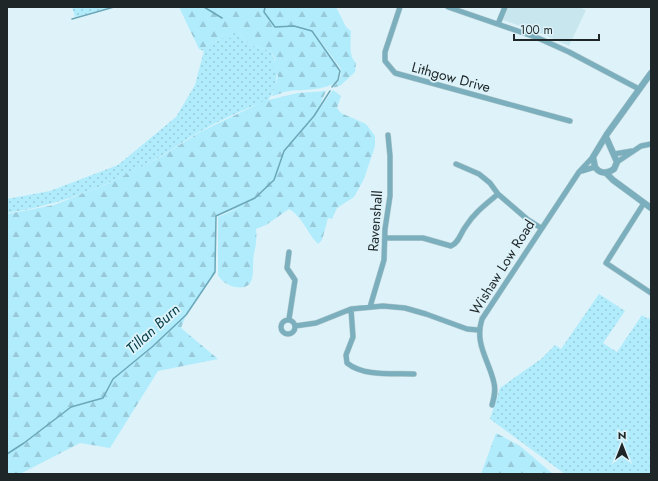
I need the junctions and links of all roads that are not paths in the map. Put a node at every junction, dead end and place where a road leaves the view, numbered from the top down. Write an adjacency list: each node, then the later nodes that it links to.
1 (400, 7): 7 (street, Lithgow Drive)
2 (449, 7): 4 (street)
3 (505, 7): 4 (street)
4 (498, 24): 6 (street)
5 (651, 74): 6 (street)
6 (640, 89): 9 (street)
7 (570, 121)
8 (388, 134): 26 (street, Ravenshall)
9 (606, 137): 11 (street); 13 (street)
10 (651, 144): 12 (street)
11 (599, 150): 13 (street); 14 (street)
12 (634, 150): 13 (street); 15 (street)
13 (612, 151): 15 (street)
14 (594, 157): 17 (street); 19 (street, Wishaw Low Road)
15 (617, 162): 18 (street)
16 (456, 164): 22 (street)
17 (595, 167): 19 (street); 20 (street)
18 (614, 169): 20 (street); 21 (street)
19 (579, 172): 25 (street, Wishaw Low Road)
20 (606, 173): 21 (street)
21 (613, 180): 23 (street)
22 (498, 194): 25 (street); 26 (street)
23 (644, 203): 24 (street); 28 (street)
24 (651, 208)
25 (541, 228): 33 (street, Wishaw Low Road)
26 (385, 238): 29 (street, Ravenshall)
27 (289, 252): 31 (street)
28 (651, 293)
29 (370, 307): 30 (street); 33 (street)
30 (351, 308): 32 (street); 34 (street)
31 (289, 319): 32 (street); 32 (street)
32 (296, 326)
33 (478, 330): 35 (street, Wishaw Low Road)
34 (414, 374)
35 (492, 405)

